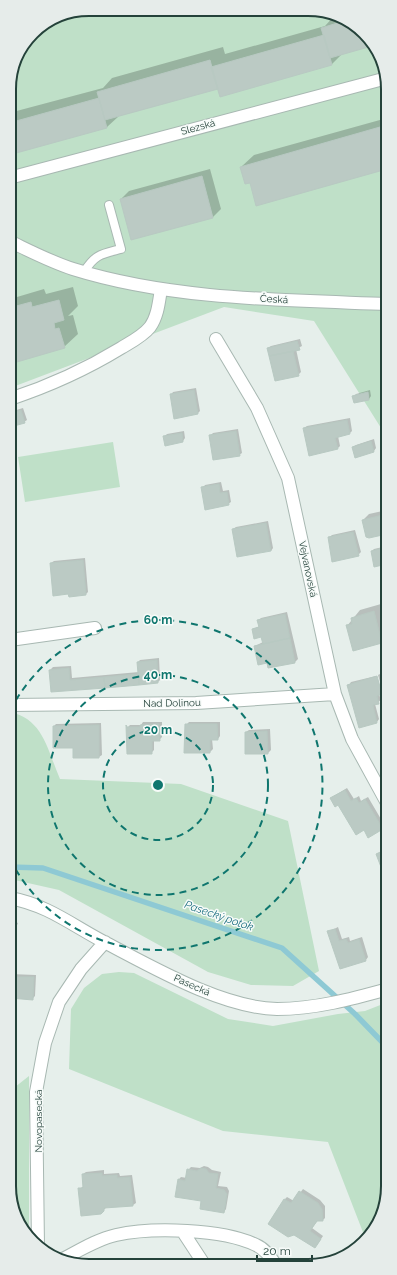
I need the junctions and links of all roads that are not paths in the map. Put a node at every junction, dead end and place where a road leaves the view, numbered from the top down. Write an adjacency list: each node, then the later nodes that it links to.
1 (380, 79): 2 (street, Slezská)
2 (16, 176)
3 (109, 205): 5 (lane)
4 (16, 244): 5 (street, Česká)
5 (84, 272): 6 (street, Česká)
6 (162, 289): 7 (street, Česká); 9 (street)
7 (381, 304)
8 (216, 339): 12 (street, Vejvanovská)
9 (16, 397)
10 (95, 628): 11 (street)
11 (16, 639)
12 (334, 694): 13 (street, Nad Dolinou); 14 (street, Vejvanovská)
13 (16, 705)
14 (381, 792)
15 (16, 900): 16 (street, Pasecká)
16 (105, 942): 17 (street, Pasecká); 19 (street, Novopasecká)
17 (381, 991)
18 (183, 1232): 20 (street); 21 (street); 22 (street)
19 (38, 1239)
20 (68, 1256)
21 (201, 1259)
22 (271, 1259)

